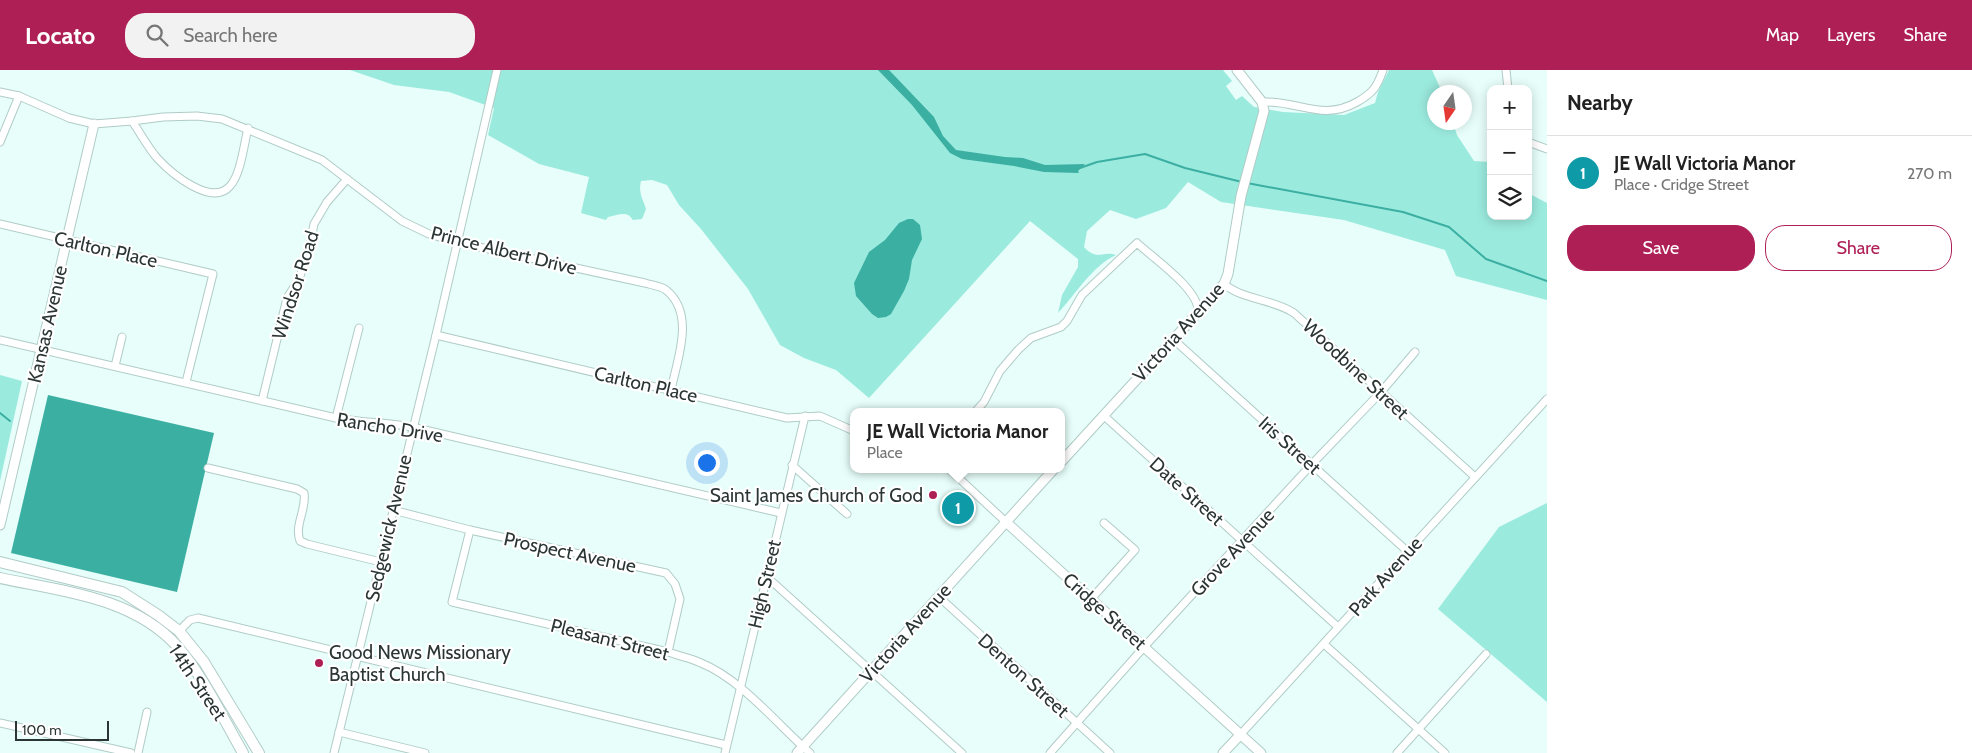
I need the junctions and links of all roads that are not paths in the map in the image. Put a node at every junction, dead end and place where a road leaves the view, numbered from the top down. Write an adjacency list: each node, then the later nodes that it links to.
1 (497, 70): 18 (street, Sedgewick Avenue)
2 (1237, 70): 8 (street)
3 (1383, 70): 8 (street)
4 (1506, 70): 5 (street)
5 (1508, 85)
6 (0, 92): 7 (street, Prince Albert Drive)
7 (18, 96): 10 (street, Prince Albert Drive); 12 (street)
8 (1262, 102): 19 (street, Victoria Avenue)
9 (132, 121): 10 (street, Prince Albert Drive); 11 (street, Prince Albert Drive); 11 (street)
10 (94, 124): 17 (street, Kansas Avenue)
11 (248, 128): 15 (street, Prince Albert Drive)
12 (0, 142)
13 (1532, 143): 14 (street)
14 (1547, 149)
15 (347, 179): 18 (street, Prince Albert Drive); 33 (street, Windsor Road)
16 (0, 224): 17 (street, Carlton Place)
17 (67, 240): 26 (street, Kansas Avenue); 29 (street, Carlton Place)
18 (456, 242): 22 (street, Sedgewick Avenue); 30 (street, Prince Albert Drive)
19 (1224, 284): 20 (street, Victoria Avenue); 31 (street, Woodbine Street)
20 (1198, 312): 24 (street, Victoria Avenue); 34 (street)
21 (359, 328): 37 (street)
22 (436, 335): 30 (street, Carlton Place); 38 (street, Sedgewick Avenue)
23 (122, 337): 28 (street)
24 (1173, 339): 35 (street, Victoria Avenue); 41 (street, Iris Street)
25 (0, 340): 26 (street, Rancho Drive)
26 (41, 350): 28 (street, Rancho Drive); 52 (street, Kansas Avenue)
27 (1415, 352): 31 (street, Grove Avenue)
28 (115, 366): 29 (street, Rancho Drive)
29 (186, 382): 33 (street, Rancho Drive)
30 (671, 390): 36 (street, Carlton Place)
31 (1381, 392): 41 (street, Grove Avenue); 46 (street, Woodbine Street)
32 (1547, 398): 46 (street, Park Avenue)
33 (262, 400): 37 (street, Rancho Drive)
34 (979, 408)
35 (1104, 415): 40 (street, Victoria Avenue); 54 (street, Date Street)
36 (805, 416): 39 (street, Carlton Place); 42 (street, High Street)
37 (336, 418): 38 (street, Rancho Drive)
38 (412, 428): 47 (street, Sedgewick Avenue); 48 (street, Rancho Drive)
39 (850, 429)
40 (1065, 458)
41 (1312, 464): 54 (street, Grove Avenue); 55 (street, Iris Street)
42 (792, 465): 48 (street, High Street); 49 (street)
43 (208, 468): 57 (street)
44 (953, 473): 50 (street, Cridge Street)
45 (1050, 473): 50 (street, Victoria Avenue)
46 (1475, 477): 55 (street, Park Avenue)
47 (393, 510): 53 (street, Prospect Avenue); 57 (street, Sedgewick Avenue)
48 (781, 513): 58 (street, High Street)
49 (847, 514)
50 (1006, 522): 60 (street, Victoria Avenue); 61 (street, Cridge Street)
51 (1104, 522): 61 (street)
52 (0, 525)
53 (470, 530): 66 (street, Prospect Avenue); 66 (street, Pleasant Street)
54 (1243, 541): 62 (street, Date Street); 65 (street, Grove Avenue)
55 (1407, 551): 62 (street, Park Avenue)
56 (0, 562): 63 (main road, 14th Street)
57 (381, 562): 68 (street, Sedgewick Avenue)
58 (767, 577): 69 (street); 70 (street, High Street)
59 (0, 578): 81 (main road, 14th Street)
60 (938, 596): 69 (street, Victoria Avenue); 73 (street, Denton Street)
61 (1092, 598): 65 (street, Cridge Street)
62 (1338, 627): 64 (street, Park Avenue)
63 (180, 631): 68 (street); 82 (main road, 14th Street)
64 (1324, 644): 74 (street); 76 (street, Park Avenue)
65 (1145, 646): 73 (street, Grove Avenue); 76 (street, Cridge Street)
66 (668, 652): 70 (street, Pleasant Street)
67 (1486, 654): 74 (street)
68 (357, 656): 75 (street, Sedgewick Avenue); 77 (street)
69 (872, 670): 78 (street, Victoria Avenue); 87 (street)
70 (740, 688): 77 (street, High Street); 78 (street, Pleasant Street)
71 (147, 712): 80 (street)
72 (0, 722): 79 (street)
73 (1076, 722): 88 (street, Grove Avenue); 89 (street, Denton Street)
74 (1418, 729): 92 (street); 93 (street)
75 (339, 732): 83 (street, Sedgewick Avenue); 84 (street)
76 (1240, 735): 90 (street, Park Avenue); 91 (street, Cridge Street)
77 (726, 745): 85 (street, High Street)
78 (800, 750): 86 (street, Pleasant Street)
79 (131, 753)
80 (138, 753)
81 (243, 753)
82 (259, 753)
83 (334, 753)
84 (424, 753)
85 (725, 753)
86 (810, 753)
87 (962, 753)
88 (1050, 753)
89 (1110, 753)
90 (1224, 753)
91 (1261, 753)
92 (1397, 753)
93 (1445, 753)

